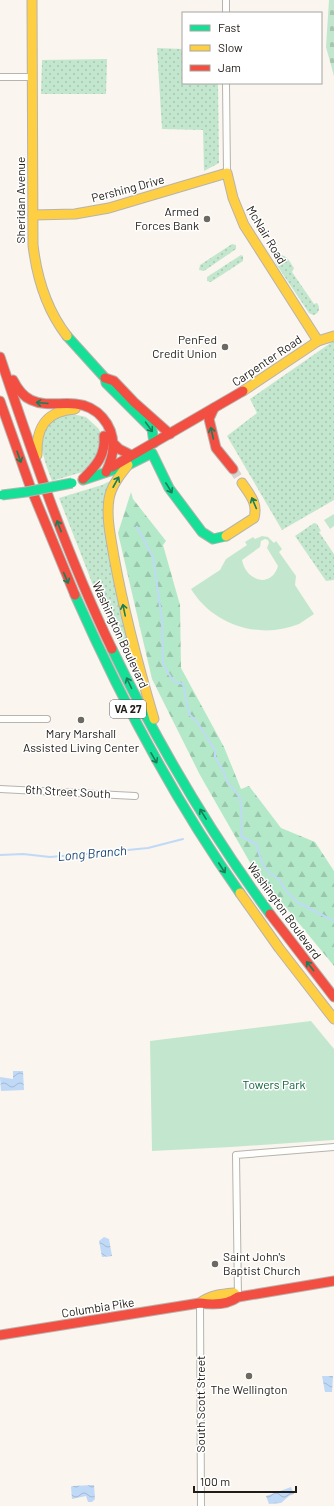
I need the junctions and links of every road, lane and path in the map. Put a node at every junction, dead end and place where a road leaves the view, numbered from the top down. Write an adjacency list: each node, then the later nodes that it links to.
1 (32, 0): 5 (main road, Sheridan Avenue)
2 (226, 0): 3 (street)
3 (226, 12)
4 (0, 77): 5 (street)
5 (33, 77): 8 (main road, Sheridan Avenue)
6 (226, 84): 7 (street, McNair Road)
7 (227, 173): 8 (main road, Pershing Drive); 10 (main road, McNair Road)
8 (33, 215): 13 (main road, Sheridan Avenue)
9 (334, 336): 10 (main road, Carpenter Road)
10 (318, 341): 15 (main road, Carpenter Road)
11 (0, 354): 18 (main road, one-way to 11)
12 (0, 358): 23 (main road, Washington Boulevard / VA 27)
13 (105, 378): 17 (main road, Sheridan Avenue); 19 (main road, Sheridan Avenue, one-way to 19)
14 (0, 401): 16 (main road, Washington Boulevard / VA 27)
15 (214, 408): 17 (main road, Carpenter Road); 22 (main road, one-way to 15)
16 (3, 417): 33 (main road, Washington Boulevard / VA 27, one-way to 33)
17 (170, 434): 19 (main road, Carpenter Road)
18 (113, 443): 20 (main road); 24 (main road)
19 (154, 443): 20 (main road, Carpenter Road)
20 (137, 455): 21 (main road); 24 (main road); 26 (main road, one-way to 26)
21 (128, 465): 24 (main road); 30 (main road, one-way to 21)
22 (233, 469)
23 (39, 470): 25 (main road); 30 (main road, Washington Boulevard / VA 27, one-way to 23)
24 (106, 472): 25 (main road)
25 (83, 479): 27 (main road, bridge)
26 (242, 483)
27 (1, 495)
28 (0, 719): 29 (street)
29 (47, 719)
30 (161, 742): 34 (main road, Washington Boulevard / VA 27, one-way to 30)
31 (0, 789): 32 (street, 6th Street South)
32 (135, 796)
33 (298, 973): 35 (main road, Washington Boulevard / VA 27); 36 (main road)
34 (334, 997)
35 (334, 1018)
36 (334, 1028)
37 (334, 1147): 39 (street)
38 (334, 1281): 39 (main road, Columbia Pike)
39 (238, 1297): 40 (main road, Columbia Pike)
40 (200, 1303): 41 (main road, Columbia Pike); 42 (street, South Scott Street)
41 (0, 1335)
42 (201, 1506)

